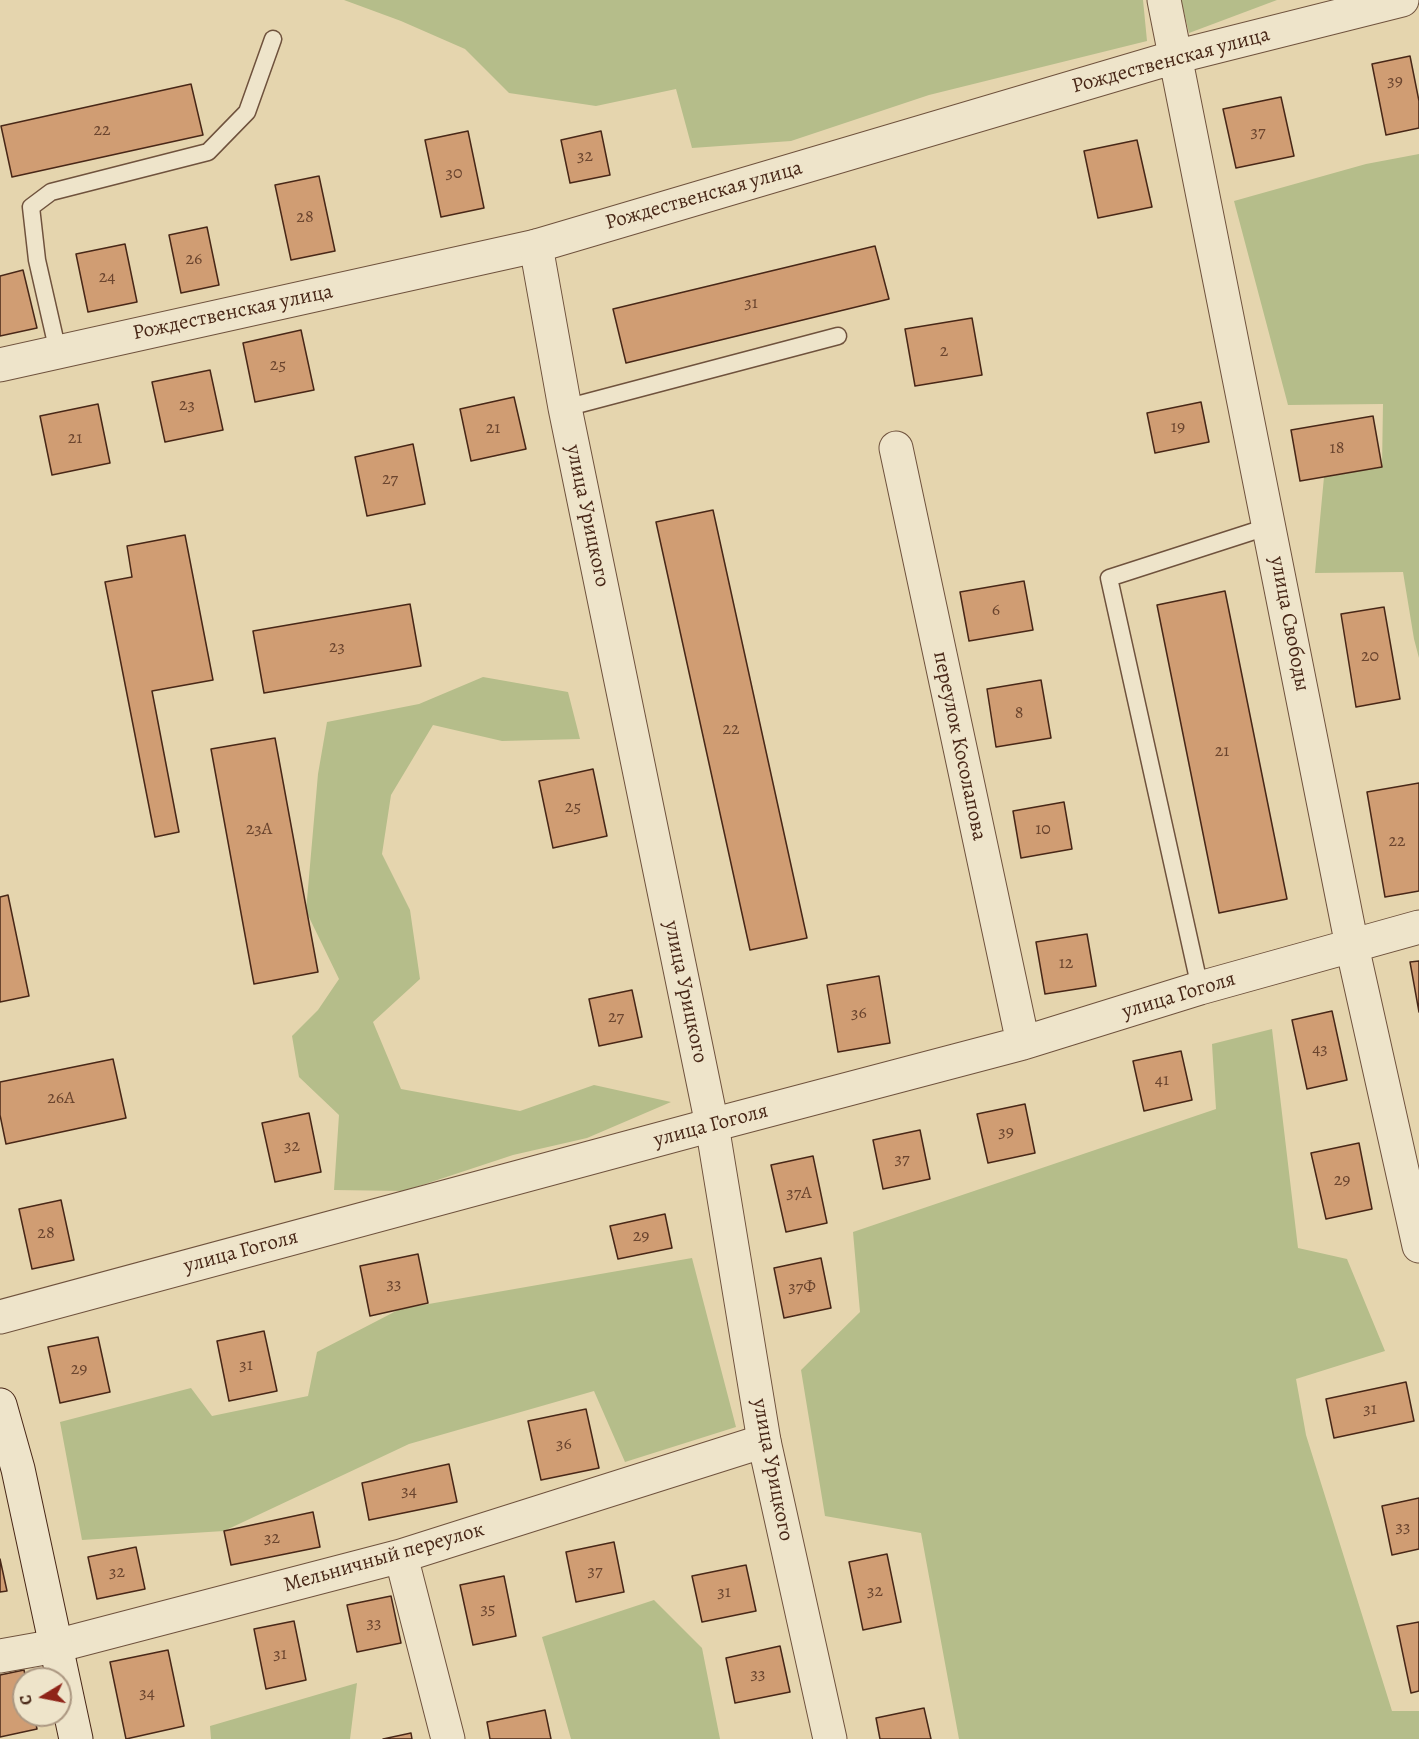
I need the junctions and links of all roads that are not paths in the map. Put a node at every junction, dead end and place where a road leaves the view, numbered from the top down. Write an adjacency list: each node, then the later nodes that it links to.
1 (1164, 0): 4 (street, улица Свободы)
2 (1402, 0): 4 (street, Рождественская улица)
3 (273, 39): 7 (lane)
4 (1175, 57): 5 (street, Рождественская улица); 11 (street, улица Свободы)
5 (536, 246): 7 (street, Рождественская улица); 9 (street, улица Урицкого)
6 (838, 336): 9 (lane)
7 (58, 352): 8 (street, Рождественская улица)
8 (0, 365)
9 (565, 408): 16 (street, улица Урицкого)
10 (896, 448): 15 (street, переулок Косолапова)
11 (1270, 526): 13 (street, улица Свободы); 14 (lane)
12 (1419, 927): 13 (street, улица Гоголя)
13 (1352, 946): 14 (street, улица Гоголя); 17 (street, улица Свободы)
14 (1200, 988): 15 (street, улица Гоголя)
15 (1023, 1043): 16 (street, улица Гоголя)
16 (712, 1125): 18 (street, улица Гоголя); 20 (street, улица Урицкого)
17 (1419, 1246)
18 (0, 1317)
19 (0, 1405): 22 (street)
20 (764, 1441): 21 (street, Мельничный переулок); 26 (street, улица Урицкого)
21 (401, 1556): 22 (street, Мельничный переулок); 25 (street)
22 (56, 1646): 23 (street, Мельничный переулок); 24 (street)
23 (0, 1656)
24 (76, 1739)
25 (448, 1739)
26 (830, 1739)

